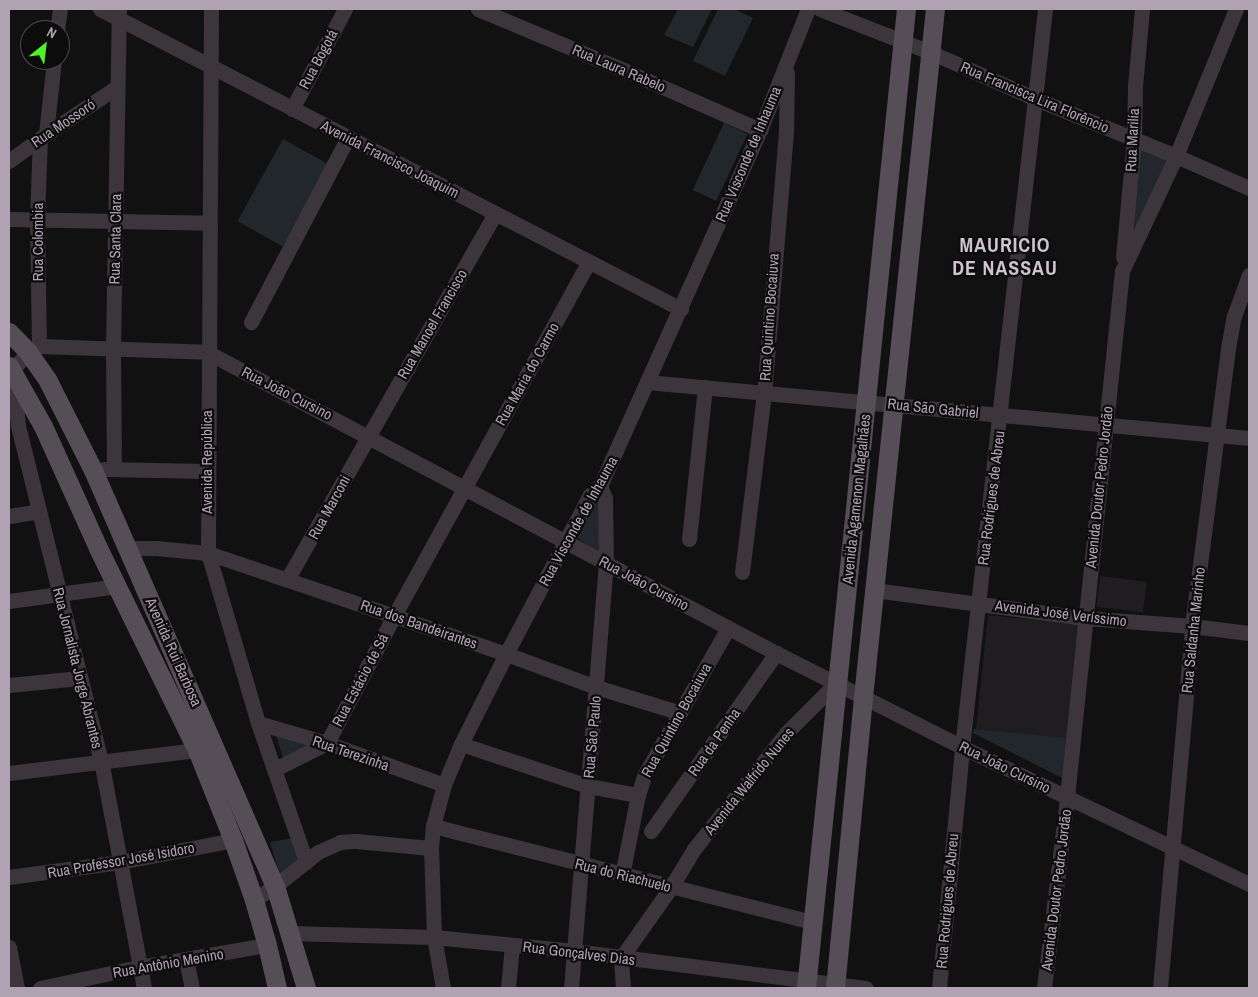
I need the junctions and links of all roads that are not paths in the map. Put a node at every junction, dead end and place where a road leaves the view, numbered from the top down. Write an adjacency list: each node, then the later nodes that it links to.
1 (100, 9): 12 (street, Avenida Francisco Joaquim)
2 (211, 9): 16 (street, Avenida República)
3 (343, 9): 20 (street, Rua Bogotá)
4 (478, 9): 21 (street, Rua Laura Rabelo)
5 (808, 9): 15 (street, Rua Visconde de Inhauma)
6 (820, 9): 13 (street, Rua Francisca Lira Florêncio)
7 (906, 9): 13 (main road, Avenida Agamenon Magalhães)
8 (934, 9): 14 (main road, Avenida Agamenon Magalhães)
9 (1045, 9): 19 (street, Rua Rodrigues de Abreu)
10 (1142, 9): 24 (street, Rua Marilía)
11 (1236, 9): 25 (street, Avenida Doutor Pedro Jordão)
12 (119, 14): 16 (street, Avenida Francisco Joaquim); 18 (street, Rua Santa Clara)
13 (902, 41): 14 (street, Rua Francisca Lira Florêncio); 46 (main road, Avenida Agamenon Magalhães)
14 (930, 52): 19 (street, Rua Francisca Lira Florêncio); 47 (main road, Avenida Agamenon Magalhães)
15 (787, 61): 21 (street, Rua Visconde de Inhauma); 45 (street, Rua Quintino Bocaiuva)
16 (210, 66): 20 (street, Avenida Francisco Joaquim); 32 (street, Avenida República)
17 (53, 70): 22 (street, Rua Colombia)
18 (118, 87): 22 (street, Rua Mossoró); 31 (street, Rua Santa Clara)
19 (1036, 99): 24 (street, Rua Francisca Lira Florêncio); 48 (street, Rua Rodrigues de Abreu)
20 (292, 109): 23 (street, Avenida Francisco Joaquim)
21 (760, 130): 36 (street, Rua Visconde de Inhauma)
22 (43, 136): 26 (street, Rua Mossoró); 29 (street, Rua Colombia)
23 (348, 138): 28 (street, Avenida Francisco Joaquim); 37 (street)
24 (1134, 139): 25 (street, Rua Francisca Lira Florêncio); 34 (street, Rua Marilía)
25 (1176, 156): 27 (street, Rua Francisca Lira Florêncio); 34 (street, Avenida Doutor Pedro Jordão)
26 (9, 161)
27 (1249, 188)
28 (495, 214): 33 (street, Avenida Francisco Joaquim); 51 (street, Rua Manoel Francisco)
29 (37, 219): 30 (street); 31 (street); 40 (street, Rua Colombia)
30 (9, 220)
31 (115, 221): 32 (street); 39 (street, Rua Santa Clara)
32 (209, 222): 41 (street, Avenida República)
33 (589, 262): 36 (street, Avenida Francisco Joaquim); 58 (street, Rua Maria do Carmo)
34 (1122, 271): 49 (street, Avenida Doutor Pedro Jordão)
35 (1249, 275): 52 (street, Rua Saldanha Marinho)
36 (681, 309): 43 (street, Rua Visconde de Inhauma)
37 (251, 322)
38 (9, 332): 40 (main road, Avenida Rui Barbosa)
39 (113, 348): 40 (street, Rua João Cursino); 41 (street, Rua João Cursino); 54 (street, Rua Santa Clara)
40 (33, 349): 42 (street); 55 (main road, Avenida Rui Barbosa)
41 (207, 352): 51 (street, Rua João Cursino); 56 (street, Avenida República)
42 (10, 368): 50 (street, Rua Jornalista Jorge Abrantes); 68 (main road, Avenida Rui Barbosa)
43 (647, 382): 44 (street, Rua São Gabriel); 57 (street, Rua Visconde de Inhauma)
44 (705, 388): 45 (street, Rua São Gabriel); 61 (street)
45 (764, 394): 46 (street, Rua São Gabriel); 66 (street, Rua Quintino Bocaiuva)
46 (866, 402): 47 (street, Rua São Gabriel); 81 (main road, Avenida Agamenon Magalhães)
47 (894, 404): 48 (street, Rua São Gabriel); 69 (main road, Avenida Agamenon Magalhães)
48 (1001, 415): 49 (street, Rua São Gabriel); 72 (street, Rua Rodrigues de Abreu)
49 (1105, 424): 52 (street, Rua São Gabriel); 74 (street, Avenida Doutor Pedro Jordão)
50 (14, 426): 59 (street, Rua Jornalista Jorge Abrantes)
51 (369, 435): 58 (street, Rua João Cursino); 67 (street, Rua Marconi)
52 (1216, 435): 53 (street, Rua São Gabriel); 75 (street, Rua Saldanha Marinho)
53 (1249, 438)
54 (114, 469): 55 (street); 56 (street)
55 (93, 470): 63 (main road, Avenida Rui Barbosa)
56 (207, 471): 64 (street, Avenida República)
57 (600, 486): 62 (street, Rua Visconde de Inhauma); 65 (street, Rua São Paulo)
58 (465, 487): 62 (street, Rua João Cursino); 73 (street, Rua Estácio de Sá)
59 (39, 511): 60 (street); 70 (street, Rua Jornalista Jorge Abrantes)
60 (9, 516)
61 (689, 539)
62 (566, 541): 65 (street, Rua João Cursino); 79 (street, Rua Visconde de Inhauma)
63 (128, 548): 64 (street, Rua dos Bandeirantes); 109 (main road, Avenida Rui Barbosa)
64 (208, 553): 67 (street, Rua dos Bandeirantes); 86 (street, Avenida República)
65 (606, 562): 76 (street, Rua João Cursino); 83 (street, Rua São Paulo)
66 (742, 572)
67 (288, 578): 73 (street, Rua dos Bandeirantes)
68 (117, 586): 70 (street); 90 (main road, Avenida Rui Barbosa)
69 (874, 590): 72 (street, Avenida José Veríssimo); 84 (main road, Avenida Agamenon Magalhães)
70 (59, 594): 71 (street); 80 (street, Rua Jornalista Jorge Abrantes)
71 (9, 601)
72 (979, 603): 74 (street, Avenida José Veríssimo); 89 (street, Rua Rodrigues de Abreu)
73 (394, 616): 79 (street, Rua dos Bandeirantes); 87 (street, Rua Estácio de Sá)
74 (1085, 618): 75 (street, Avenida José Veríssimo); 97 (street, Avenida Doutor Pedro Jordão)
75 (1192, 626): 77 (street, Avenida José Veríssimo); 102 (street, Rua Saldanha Marinho)
76 (728, 628): 78 (street, Rua João Cursino); 85 (street, Rua Quintino Bocaiuva)
77 (1249, 633)
78 (776, 653): 81 (street, Rua João Cursino); 99 (street, Rua da Penha)
79 (506, 654): 83 (street, Rua dos Bandeirantes); 88 (street, Rua Visconde de Inhauma)
80 (80, 678): 82 (street); 91 (street, Rua Jornalista Jorge Abrantes)
81 (836, 683): 84 (street, Rua João Cursino); 110 (street, Avenida Walfrido Nunes); 112 (main road, Avenida Agamenon Magalhães)
82 (9, 685)
83 (596, 687): 85 (street, Rua dos Bandeirantes); 95 (street, Rua São Paulo)
84 (863, 697): 89 (street, Rua João Cursino); 123 (main road, Avenida Agamenon Magalhães)
85 (678, 712): 96 (street, Rua Quintino Bocaiuva)
86 (258, 723): 87 (street, Rua Terezinha); 92 (street, Avenida República)
87 (327, 743): 92 (street, Rua Estácio de Sá); 94 (street, Rua Terezinha)
88 (461, 744): 94 (street, Rua Visconde de Inhauma); 95 (street)
89 (962, 746): 97 (street, Rua João Cursino); 135 (street, Rua Rodrigues de Abreu)
90 (197, 750): 91 (street); 100 (main road, Avenida Rui Barbosa)
91 (101, 761): 93 (street); 103 (street, Rua Jornalista Jorge Abrantes)
92 (275, 769): 104 (street, Avenida República)
93 (9, 773)
94 (444, 785): 98 (street, Rua Visconde de Inhauma)
95 (588, 786): 96 (street); 105 (street, Rua São Paulo)
96 (638, 795): 106 (street, Rua Quintino Bocaiuva)
97 (1067, 797): 102 (street, Rua João Cursino); 136 (street, Avenida Doutor Pedro Jordão)
98 (433, 826): 101 (street, Rua Visconde de Inhauma); 105 (street, Rua do Riachuelo)
99 (651, 831)
100 (233, 840): 103 (street, Rua Professor José Isidoro); 111 (main road, Avenida Rui Barbosa)
101 (431, 848): 104 (street); 114 (street, Rua Visconde de Inhauma)
102 (1173, 848): 108 (street, Rua João Cursino); 137 (street, Rua Saldanha Marinho)
103 (120, 862): 107 (street, Rua Professor José Isidoro); 121 (street, Rua Jornalista Jorge Abrantes)
104 (306, 862): 109 (street)
105 (581, 864): 106 (street, Rua do Riachuelo); 118 (street, Rua São Paulo)
106 (622, 875): 110 (street, Rua do Riachuelo)
107 (9, 878)
108 (1249, 884)
109 (275, 886): 111 (street); 113 (main road, Avenida Rui Barbosa)
110 (671, 887): 112 (street, Rua do Riachuelo); 119 (street, Avenida Walfrido Nunes)
111 (254, 900): 115 (main road, Avenida Rui Barbosa)
112 (812, 922): 122 (main road, Avenida Agamenon Magalhães)
113 (290, 933): 114 (street, Rua Gonçalves Dias); 129 (main road, Avenida Rui Barbosa)
114 (434, 937): 116 (street, Rua Gonçalves Dias); 130 (street, Rua Visconde de Inhauma)
115 (267, 945): 120 (street, Rua Antônio Menino); 128 (main road, Avenida Rui Barbosa)
116 (512, 945): 118 (street, Rua Gonçalves Dias); 131 (street)
117 (9, 947): 124 (street)
118 (574, 952): 119 (street, Rua Gonçalves Dias); 132 (street, Rua São Paulo)
119 (620, 958): 122 (street, Rua Gonçalves Dias); 133 (street)
120 (186, 960): 121 (street, Rua Antônio Menino); 127 (street)
121 (140, 967): 125 (street, Rua Antônio Menino); 126 (street, Rua Jornalista Jorge Abrantes)
122 (806, 985): 123 (street, Rua Gonçalves Dias)
123 (835, 987): 134 (street, Rua Gonçalves Dias)
124 (17, 988)
125 (40, 988)
126 (144, 988)
127 (192, 988)
128 (277, 988)
129 (306, 988)
130 (443, 988)
131 (508, 988)
132 (571, 988)
133 (623, 988)
134 (866, 988)
135 (939, 988)
136 (1044, 988)
137 (1160, 988)

